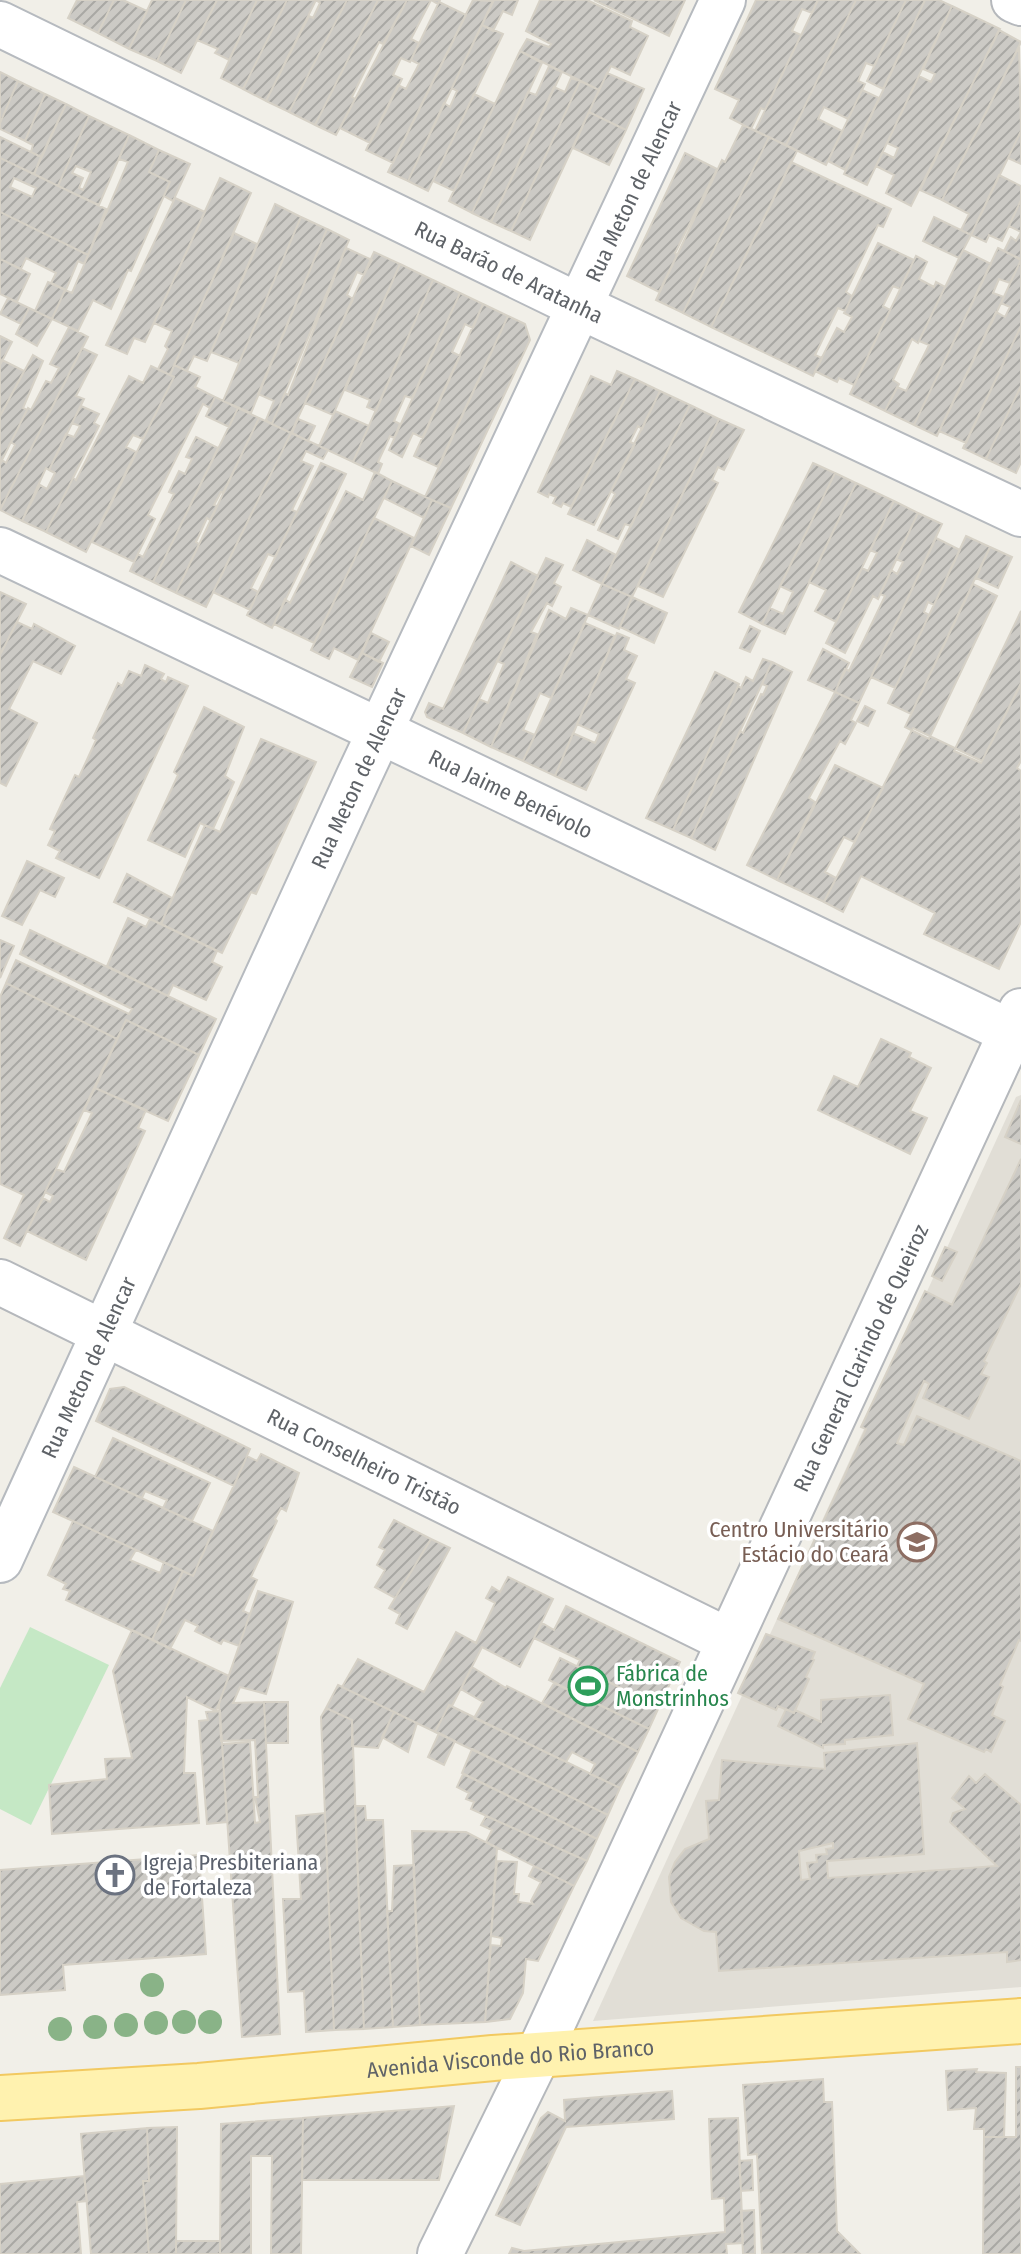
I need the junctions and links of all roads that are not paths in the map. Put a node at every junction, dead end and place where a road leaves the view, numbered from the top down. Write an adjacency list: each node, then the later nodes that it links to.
1 (723, 0): 5 (street, Rua Meton de Alencar)
2 (1014, 0): 3 (street)
3 (1021, 3)
4 (0, 24): 5 (street, Rua Barão de Aratanha)
5 (579, 306): 6 (street, Rua Barão de Aratanha); 8 (street, Rua Meton de Alencar)
6 (1021, 514)
7 (0, 550): 8 (street, Rua Jaime Benévolo)
8 (380, 733): 9 (street, Rua Jaime Benévolo); 11 (street, Rua Meton de Alencar)
9 (1018, 1027): 13 (street, Rua General Clarindo de Queiroz)
10 (0, 1282): 11 (street, Rua Conselheiro Tristão)
11 (105, 1335): 12 (street, Rua Meton de Alencar); 13 (street, Rua Conselheiro Tristão)
12 (0, 1560)
13 (729, 1641): 15 (street, Rua General Clarindo de Queiroz)
14 (1021, 2021): 15 (main road, Avenida Visconde do Rio Branco)
15 (538, 2055): 16 (main road, Avenida Visconde do Rio Branco); 17 (street, Rua General Clarindo de Queiroz)
16 (0, 2098)
17 (440, 2254)

